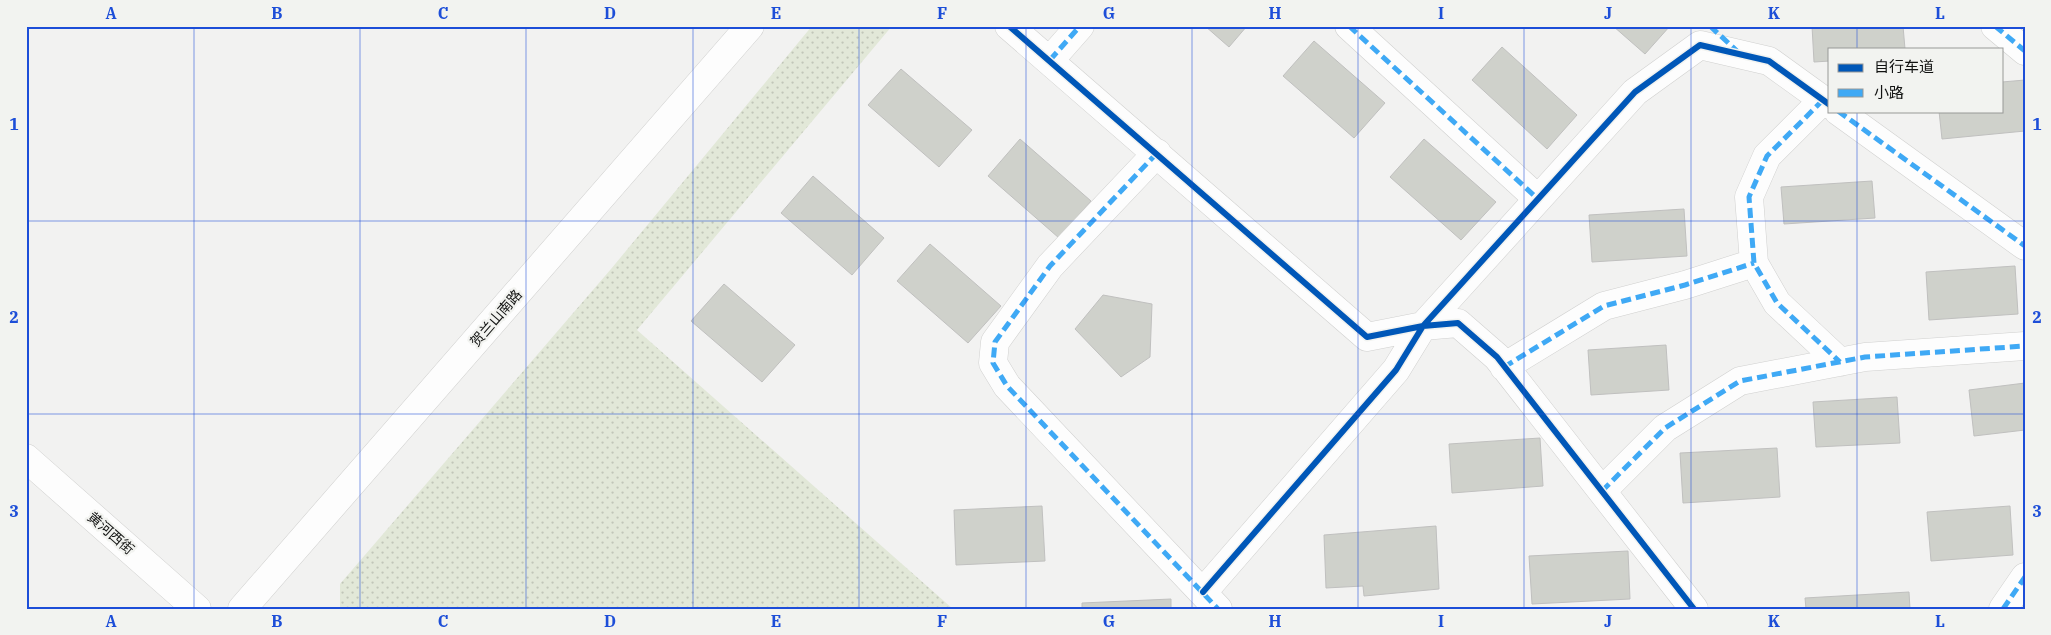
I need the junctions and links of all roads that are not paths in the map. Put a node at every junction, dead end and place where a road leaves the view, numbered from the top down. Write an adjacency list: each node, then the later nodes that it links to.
1 (750, 26): 26 (street, 贺兰山南路)
2 (1009, 26): 9 (street)
3 (1080, 26): 9 (street)
4 (1349, 26): 14 (street)
5 (1710, 26): 8 (street)
6 (1995, 26): 7 (street)
7 (2025, 51)
8 (1740, 54): 10 (street); 14 (street)
9 (1050, 60): 13 (street)
10 (1828, 105)
11 (1828, 108): 16 (street)
12 (1838, 112): 15 (street)
13 (1157, 153): 17 (street); 24 (street)
14 (1538, 199): 17 (street)
15 (2025, 246)
16 (1754, 263): 19 (street); 20 (street)
17 (1423, 326): 20 (street); 24 (street)
18 (2025, 346): 19 (street)
19 (1840, 362): 22 (street)
20 (1504, 367): 22 (street)
21 (26, 458): 25 (street, 黄河西街)
22 (1602, 491): 27 (street)
23 (2025, 577): 28 (street)
24 (1210, 600)
25 (197, 609)
26 (242, 609)
27 (1694, 609)
28 (2003, 609)

